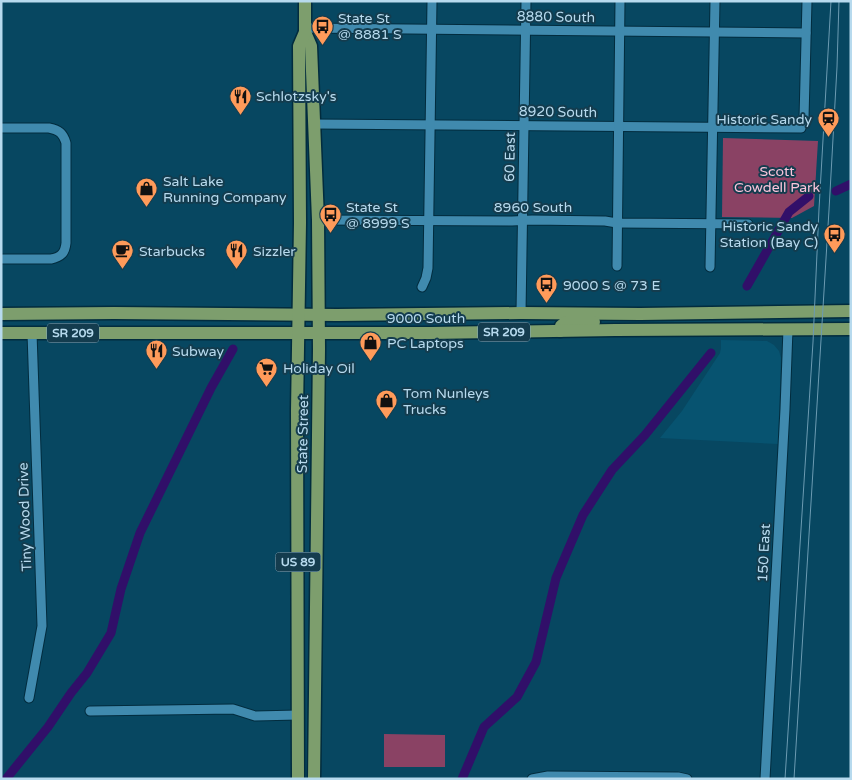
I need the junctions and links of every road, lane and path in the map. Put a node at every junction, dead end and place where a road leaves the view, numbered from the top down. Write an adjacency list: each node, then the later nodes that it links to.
1 (305, 1): 8 (main road, State Street / US 89)
2 (432, 1): 7 (street)
3 (526, 1): 9 (street, 60 East)
4 (620, 1): 10 (street)
5 (715, 1): 11 (street)
6 (807, 1): 12 (street)
7 (431, 29): 8 (street, 8880 South); 9 (street, 8880 South); 14 (street)
8 (305, 30): 13 (main road, State Street / US 89); 34 (main road, State Street / US 89)
9 (526, 30): 10 (street, 8880 South); 15 (street, 60 East)
10 (620, 31): 11 (street, 8880 South); 16 (street)
11 (714, 32): 12 (street, 8880 South); 18 (street)
12 (806, 33): 18 (street, 8920 South)
13 (314, 124): 14 (street, 8920 South); 19 (main road, State Street / US 89)
14 (430, 125): 15 (street, 8920 South); 20 (street)
15 (524, 126): 16 (street, 8920 South); 21 (street, 60 East)
16 (618, 127): 18 (street, 8920 South); 22 (street)
17 (1, 128): 25 (street)
18 (713, 128): 23 (street)
19 (318, 220): 20 (street, 8960 South); 35 (main road, State Street / US 89)
20 (428, 221): 21 (street, 8960 South); 28 (street)
21 (523, 221): 22 (street, 8960 South); 31 (street, 60 East)
22 (617, 224): 23 (street, 8960 South); 26 (street)
23 (710, 224): 24 (street, 8960 South); 27 (street)
24 (748, 224)
25 (1, 259)
26 (617, 266)
27 (710, 267)
28 (422, 287)
29 (851, 311): 30 (main road, 9000 South / SR 209)
30 (746, 312): 33 (main road, 9000 South / SR 209); 37 (main road)
31 (521, 313): 33 (main road, 9000 South / SR 209); 35 (main road, 9000 South / SR 209)
32 (1, 314): 34 (main road, 9000 South / SR 209)
33 (640, 314): 38 (main road)
34 (299, 315): 35 (main road, 9000 South / SR 209); 42 (main road, State Street / US 89)
35 (318, 315): 39 (main road, State Street / US 89)
36 (851, 329): 37 (main road, 9000 South / SR 209)
37 (788, 330): 38 (main road, 9000 South / SR 209); 50 (street, 150 East)
38 (560, 331): 39 (main road, 9000 South / SR 209)
39 (319, 332): 42 (main road, 9000 South / SR 209); 47 (main road, State Street / US 89)
40 (1, 333): 41 (main road, 9000 South / SR 209)
41 (32, 333): 42 (main road, 9000 South / SR 209); 43 (street, Tiny Wood Drive)
42 (298, 333): 45 (main road, State Street / US 89)
43 (29, 698)
44 (90, 711): 45 (street)
45 (298, 715): 46 (main road, State Street / US 89)
46 (298, 779)
47 (314, 779)
48 (532, 779): 49 (street)
49 (688, 779)
50 (765, 779)

